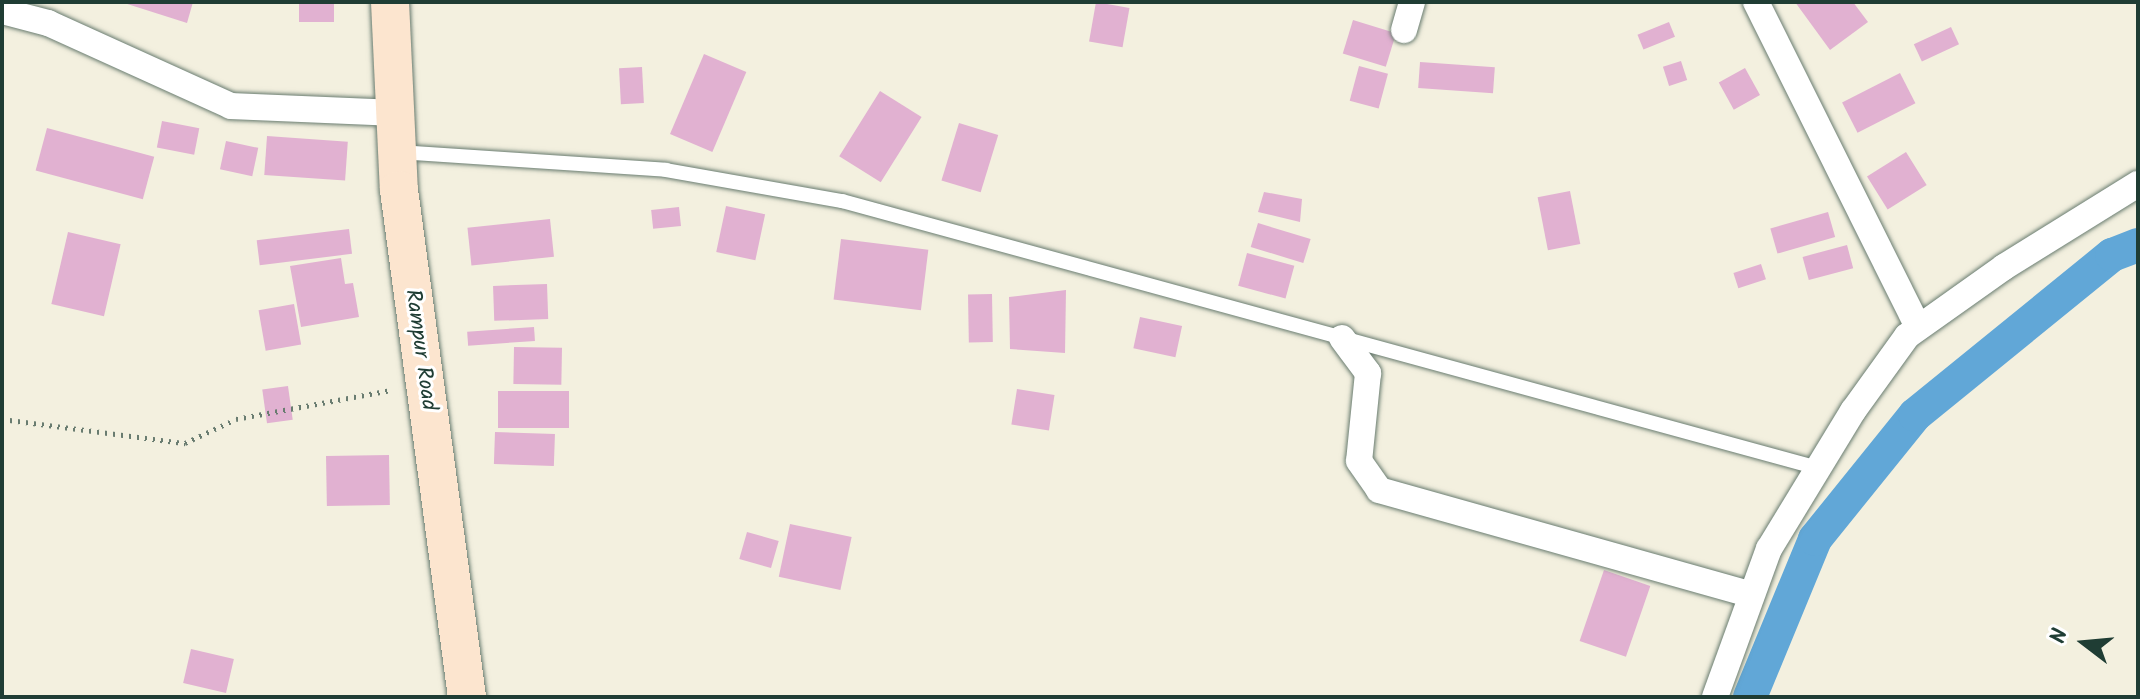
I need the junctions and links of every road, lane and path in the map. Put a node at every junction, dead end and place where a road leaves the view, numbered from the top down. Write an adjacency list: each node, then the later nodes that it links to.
1 (390, 2): 6 (main road, Rampur Road)
2 (1412, 2): 5 (street)
3 (1756, 2): 9 (street)
4 (2, 11): 6 (street)
5 (1404, 30)
6 (396, 113): 7 (main road, Rampur Road)
7 (398, 152): 10 (lane); 15 (main road, Rampur Road)
8 (2138, 184): 9 (street)
9 (1918, 327): 13 (street)
10 (1342, 338): 13 (lane); 14 (street)
11 (404, 388): 12 (path)
12 (2, 419)
13 (1818, 468): 14 (street)
14 (1752, 595): 16 (street)
15 (467, 697)
16 (1715, 697)

